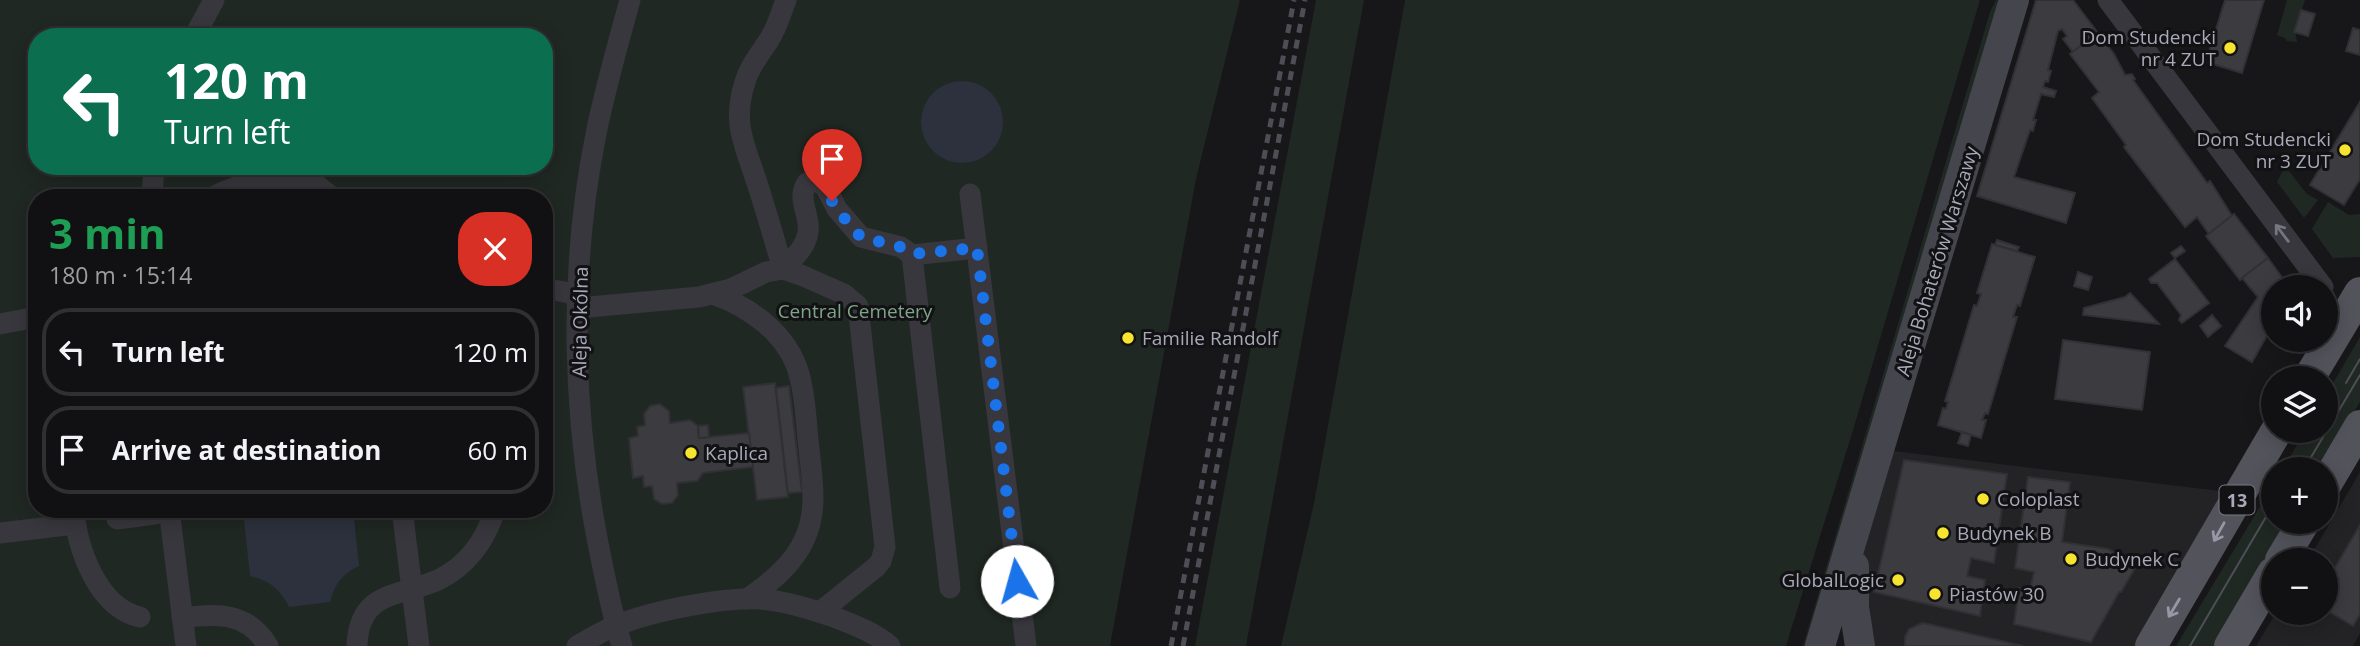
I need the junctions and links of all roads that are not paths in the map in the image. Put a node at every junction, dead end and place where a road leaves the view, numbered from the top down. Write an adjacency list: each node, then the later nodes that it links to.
1 (214, 0): 6 (street)
2 (630, 0): 18 (street, Aleja Okólna)
3 (786, 0): 14 (street)
4 (2014, 0): 32 (street, Aleja Bohaterów Warszawy)
5 (2108, 0): 17 (street, one-way to 5)
6 (199, 28)
7 (288, 175): 9 (street)
8 (305, 175): 10 (street)
9 (231, 189)
10 (322, 189)
11 (970, 194): 12 (street)
12 (977, 248): 13 (street); 48 (street)
13 (912, 254): 14 (street); 35 (street)
14 (783, 270): 16 (street); 38 (street)
15 (553, 292): 18 (street)
16 (713, 294): 18 (street); 37 (street)
17 (2344, 298): 21 (main road)
18 (579, 302): 41 (street, Aleja Okólna)
19 (28, 319): 20 (street)
20 (0, 324)
21 (2314, 366)
22 (2360, 426): 24 (main road)
23 (2269, 443): 51 (main road, 13, one-way to 51)
24 (2338, 464)
25 (69, 518): 33 (street)
26 (74, 518): 40 (street)
27 (124, 518): 31 (street)
28 (170, 518): 39 (street)
29 (403, 518): 34 (street)
30 (492, 518): 34 (street)
31 (117, 519)
32 (1859, 521): 49 (street, Aleja Bohaterów Warszawy); 50 (street, Aleja Bohaterów Warszawy)
33 (0, 533)
34 (412, 588): 44 (street); 45 (street)
35 (950, 589)
36 (2261, 593): 52 (main road)
37 (747, 599): 38 (street); 41 (street)
38 (820, 612): 47 (street)
39 (177, 614): 42 (street); 43 (street)
40 (140, 617)
41 (619, 636): 46 (street)
42 (186, 646)
43 (268, 646)
44 (357, 646)
45 (419, 646)
46 (577, 646)
47 (890, 646)
48 (1026, 646)
49 (1820, 646)
50 (1860, 646)
51 (2151, 646)
52 (2230, 646)

